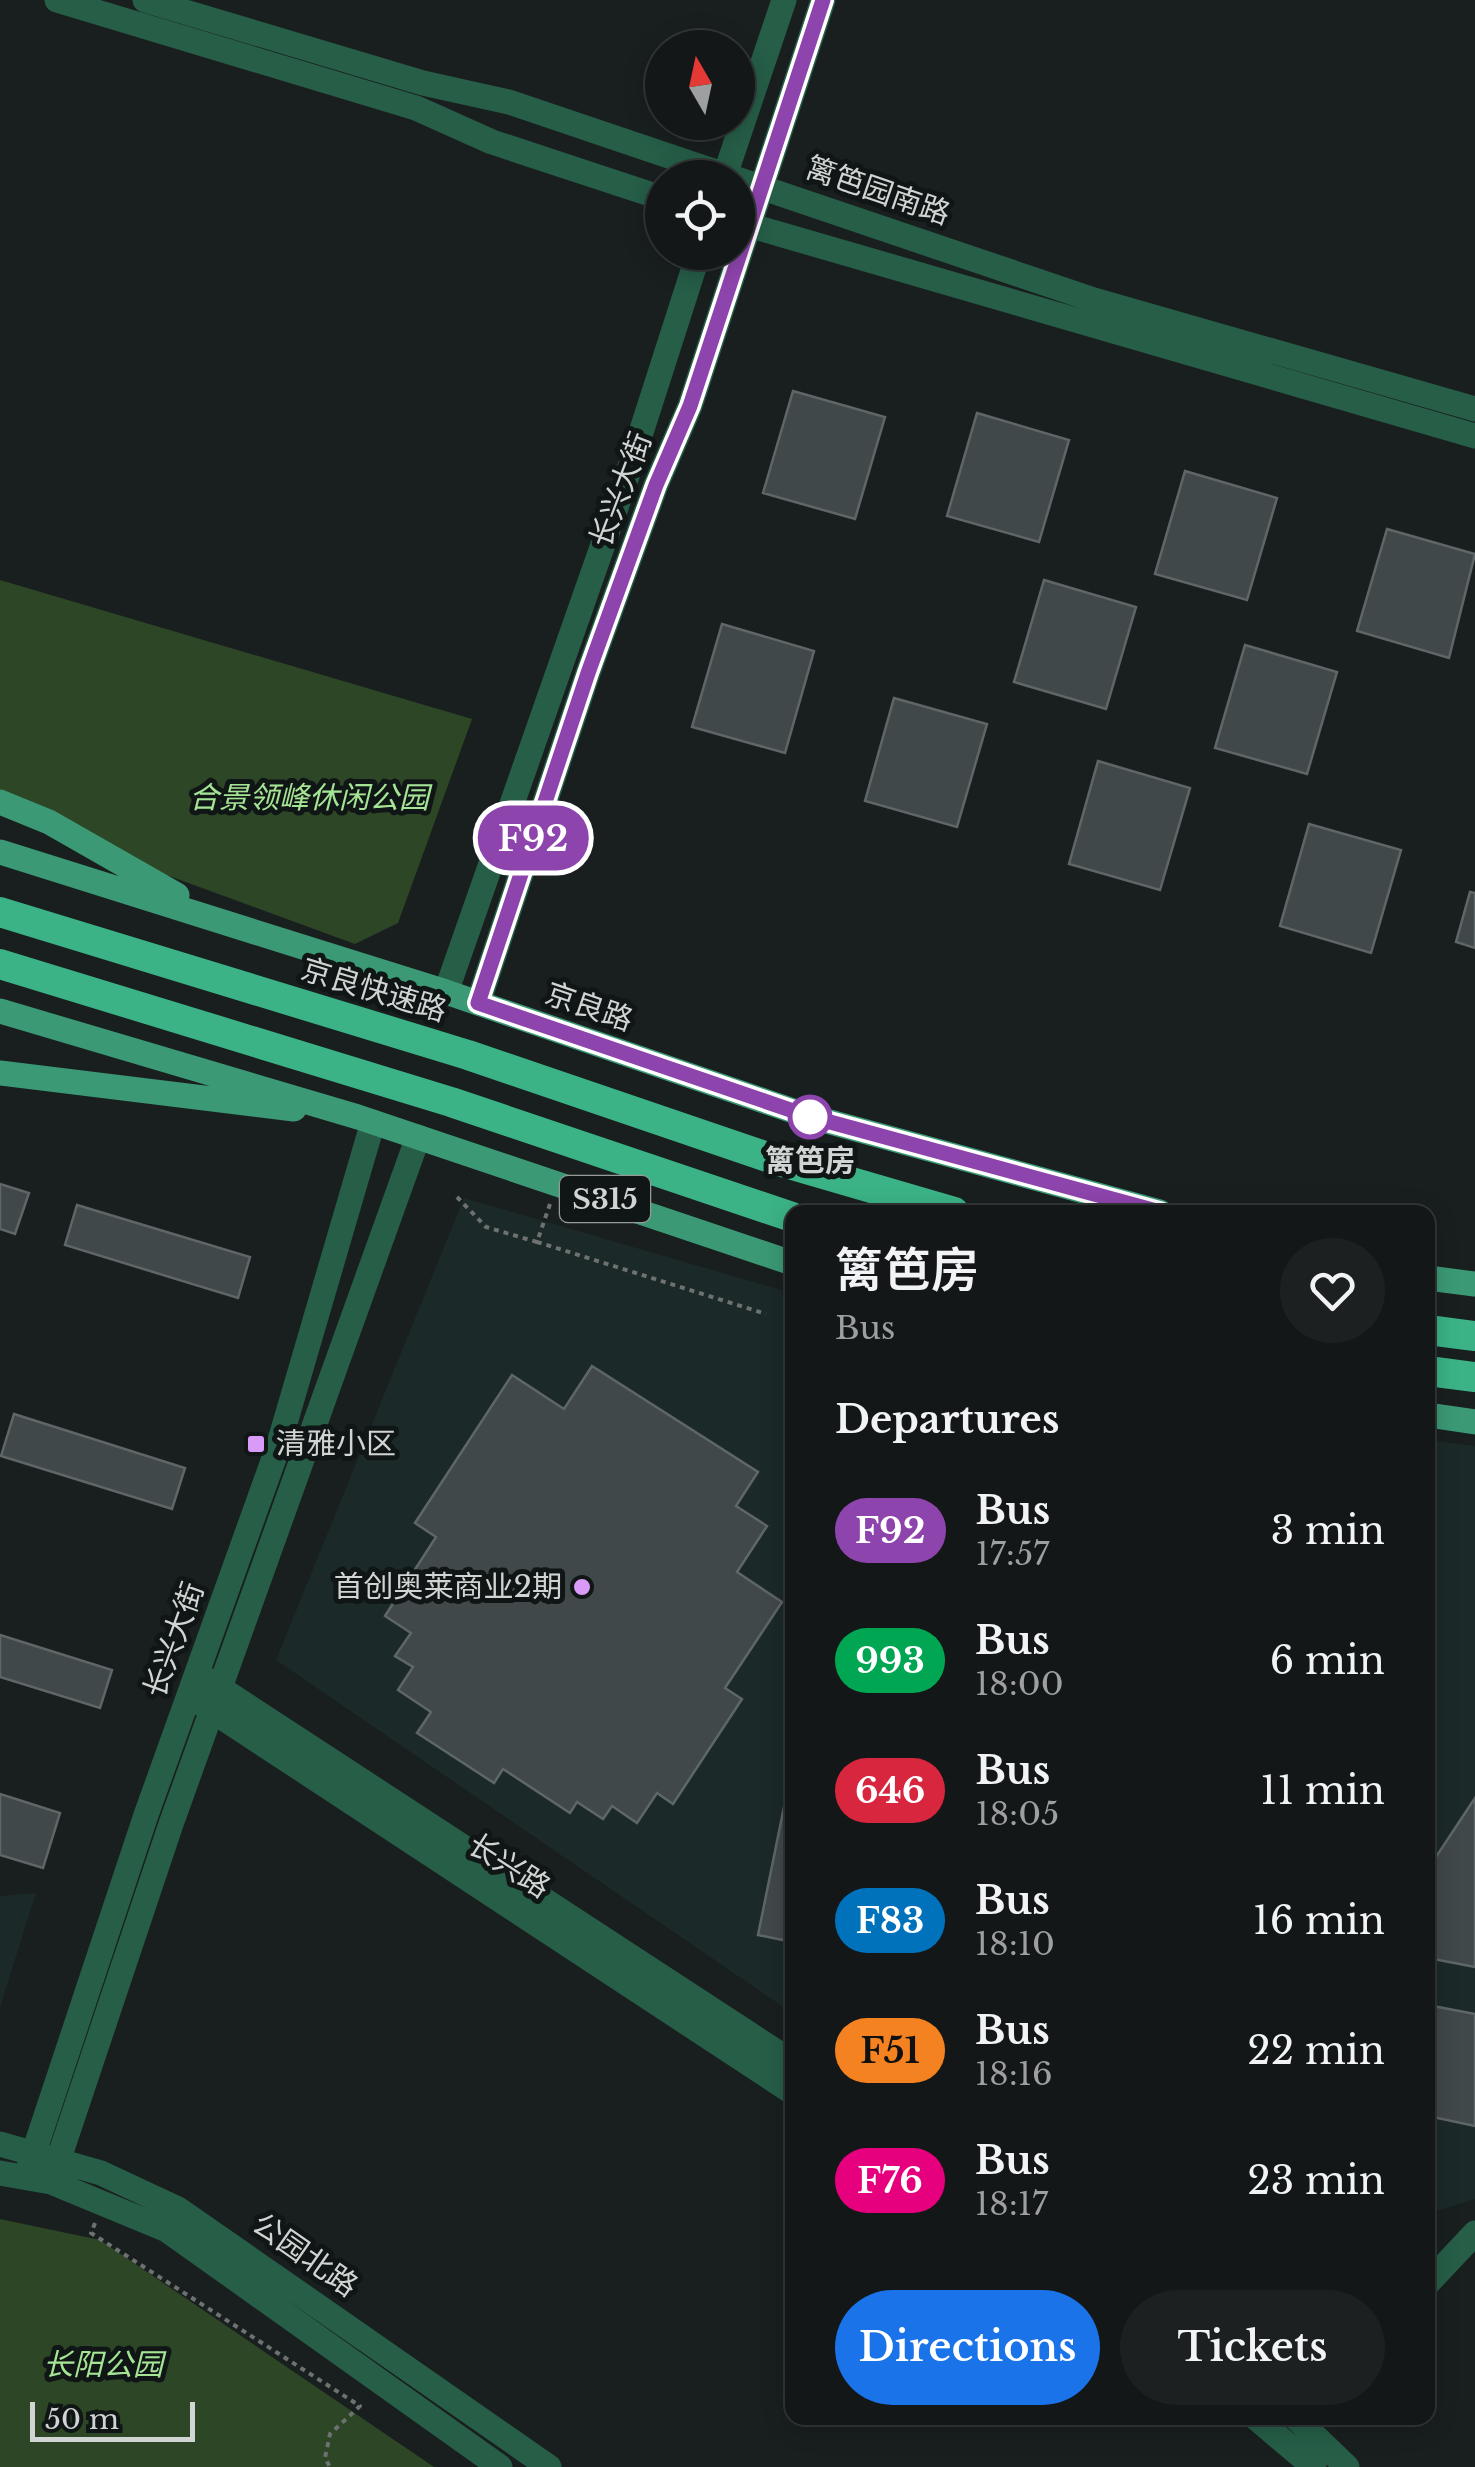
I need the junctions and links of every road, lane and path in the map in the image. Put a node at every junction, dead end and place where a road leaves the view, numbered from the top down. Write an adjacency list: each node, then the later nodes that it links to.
1 (57, 0): 9 (street)
2 (146, 0): 5 (street, 篱笆园南路)
3 (784, 0): 6 (street)
4 (823, 0): 8 (street, 长兴大街)
5 (681, 160)
6 (730, 160)
7 (755, 183): 8 (street, 篱笆园南路)
8 (762, 185): 10 (street, 长兴大街); 14 (street, 篱笆园南路)
9 (645, 192)
10 (755, 199)
11 (755, 227): 15 (street)
12 (693, 270): 21 (street, 长兴大街)
13 (730, 270): 22 (street, 长兴大街)
14 (1475, 409)
15 (1475, 436)
16 (0, 802): 19 (main road)
17 (0, 852): 19 (main road, 京良路)
18 (0, 912): 29 (highway, 京良快速路)
19 (239, 927): 21 (main road, 京良路)
20 (0, 964): 28 (highway)
21 (446, 992): 22 (main road, 京良路)
22 (478, 1003): 30 (main road, 京良路)
23 (0, 1011): 25 (main road, S315)
24 (0, 1072): 25 (main road)
25 (366, 1120): 26 (main road, S315); 43 (street, 长兴大街)
26 (418, 1137): 34 (main road, S315); 43 (street, 长兴大街)
27 (457, 1197): 33 (path)
28 (725, 1197): 31 (highway); 32 (highway)
29 (930, 1205)
30 (1134, 1205)
31 (785, 1216)
32 (785, 1226)
33 (537, 1242)
34 (785, 1261)
35 (1435, 1279): 36 (main road)
36 (1475, 1284)
37 (1435, 1331): 38 (highway)
38 (1475, 1336)
39 (1435, 1373): 40 (highway)
40 (1475, 1377)
41 (1435, 1417): 42 (main road)
42 (1475, 1422)
43 (204, 1691): 44 (street, 长兴路); 45 (street, 长兴路); 47 (street, 长兴大街); 48 (street, 长兴大街)
44 (785, 2058)
45 (785, 2087)
46 (0, 2144): 47 (street, 公园北路)
47 (19, 2167): 48 (street, 公园北路)
48 (55, 2170): 55 (street, 公园北路); 56 (street, 公园北路)
49 (95, 2223): 54 (path)
50 (1475, 2232): 51 (street)
51 (1435, 2275)
52 (1296, 2425): 57 (street)
53 (1297, 2425): 58 (street)
54 (330, 2467)
55 (500, 2467)
56 (549, 2467)
57 (1314, 2467)
58 (1348, 2467)

